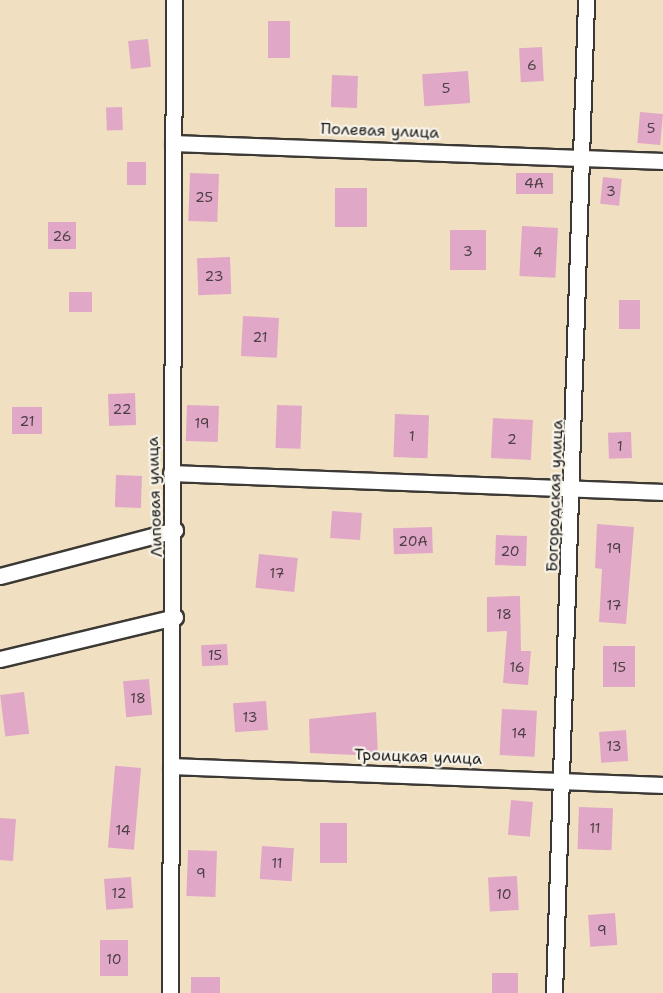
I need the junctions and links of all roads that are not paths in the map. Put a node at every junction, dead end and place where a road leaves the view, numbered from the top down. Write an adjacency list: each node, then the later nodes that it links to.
1 (174, 0): 3 (street, Липовая улица)
2 (586, 0): 4 (street, Богородская улица)
3 (174, 143): 4 (street, Полевая улица); 6 (street, Липовая улица)
4 (585, 155): 5 (street, Полевая улица); 7 (street, Богородская улица)
5 (663, 161)
6 (171, 472): 7 (street); 9 (street, Липовая улица)
7 (573, 490): 8 (street); 14 (street, Богородская улица)
8 (663, 492)
9 (175, 530): 10 (street); 11 (street, Липовая улица)
10 (0, 576)
11 (175, 617): 12 (street); 13 (street, Липовая улица)
12 (0, 659)
13 (171, 766): 14 (street, Троицкая улица); 16 (street, Липовая улица)
14 (564, 780): 15 (street, Троицкая улица); 17 (street, Богородская улица)
15 (663, 785)
16 (170, 993)
17 (554, 993)

